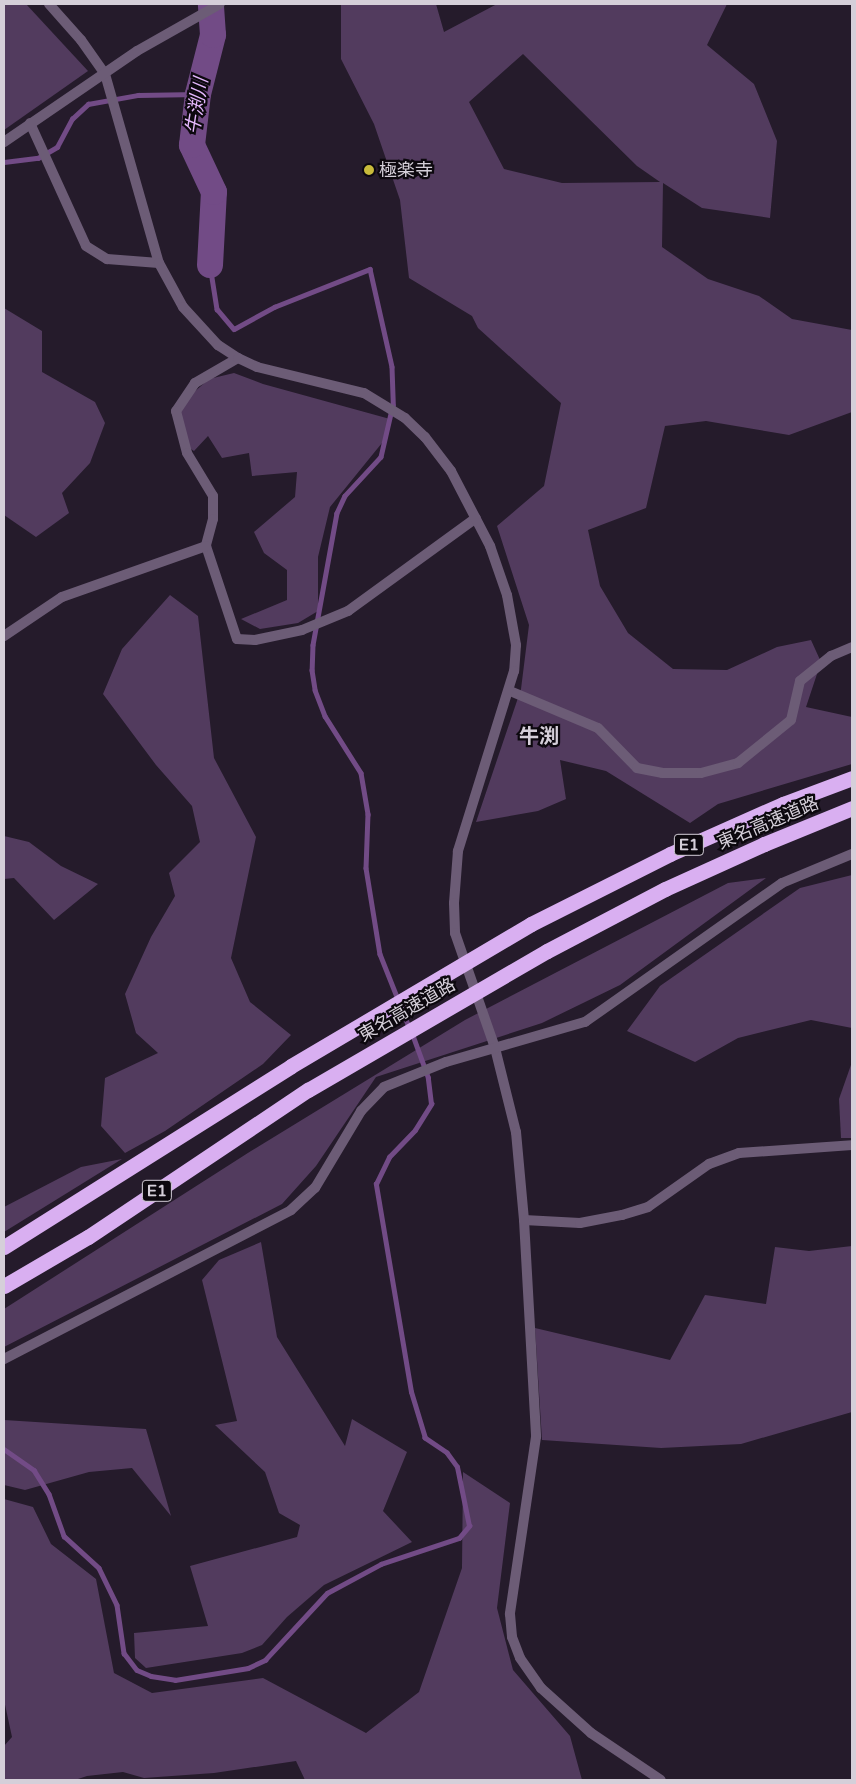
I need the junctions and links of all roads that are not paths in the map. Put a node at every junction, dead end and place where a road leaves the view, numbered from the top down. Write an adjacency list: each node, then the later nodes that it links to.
1 (48, 4): 3 (street)
2 (220, 4): 3 (street)
3 (105, 74): 4 (street); 6 (street)
4 (30, 123): 5 (street); 6 (street)
5 (4, 142)
6 (159, 262): 7 (street)
7 (238, 358): 8 (street); 9 (street)
8 (476, 518): 9 (street); 12 (street)
9 (206, 546): 10 (street)
10 (4, 636)
11 (852, 647): 12 (street)
12 (510, 692): 16 (street)
13 (852, 778): 19 (highway, 東名高速道路 / E1)
14 (852, 808): 20 (highway, 東名高速道路 / E1)
15 (852, 854): 16 (street)
16 (495, 1048): 18 (street); 21 (street)
17 (852, 1145): 18 (street)
18 (524, 1220): 22 (street)
19 (4, 1248)
20 (4, 1286)
21 (4, 1359)
22 (661, 1780)

